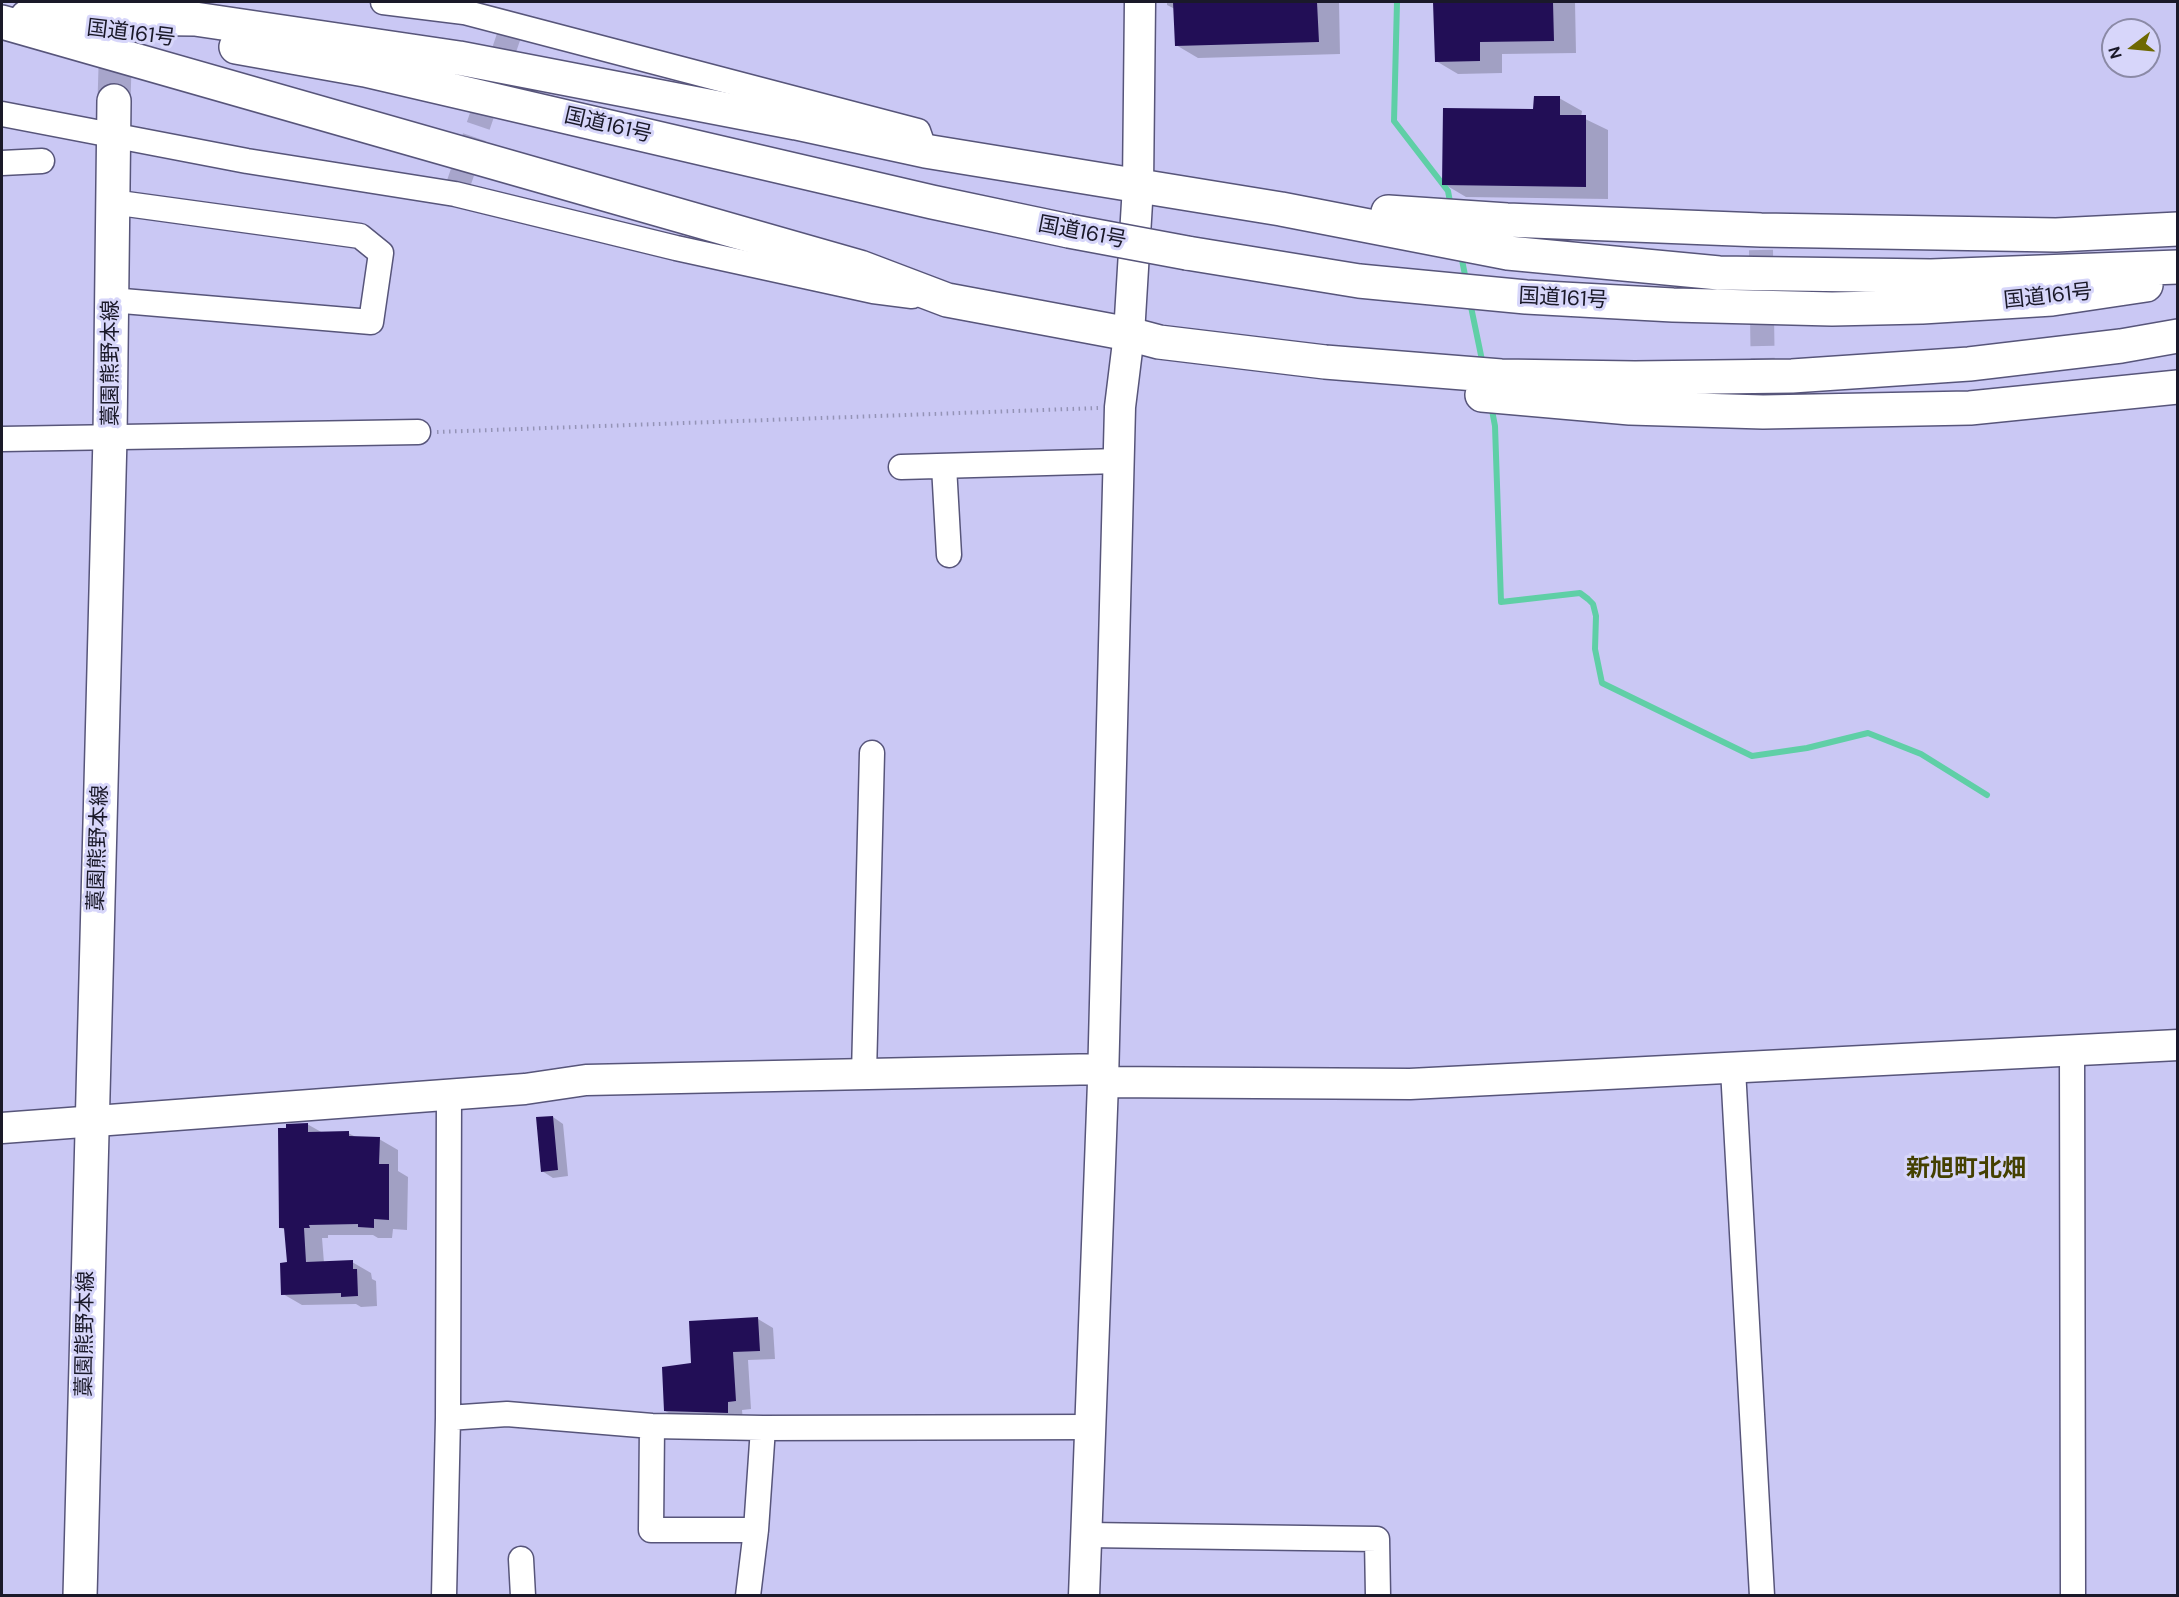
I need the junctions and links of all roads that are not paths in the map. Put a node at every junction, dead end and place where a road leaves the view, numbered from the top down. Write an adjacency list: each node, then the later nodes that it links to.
1 (383, 2): 6 (street)
2 (1140, 2): 9 (street)
3 (2, 19): 6 (main road); 14 (main road, 国道161号, bridge); 16 (main road)
4 (2, 114): 5 (street)
5 (113, 117): 10 (main road, 藁園熊野本線); 16 (street)
6 (925, 151): 9 (main road)
7 (42, 161): 8 (street)
8 (2, 163)
9 (1138, 186): 12 (main road); 17 (street)
10 (112, 202): 15 (main road, 藁園熊野本線); 15 (street)
11 (2178, 229): 12 (main road)
12 (1456, 230): 13 (main road)
13 (2178, 267)
14 (2178, 280)
15 (111, 300): 24 (main road, 藁園熊野本線)
16 (947, 300): 17 (main road)
17 (1129, 334): 20 (main road); 26 (street)
18 (2178, 336): 20 (main road)
19 (1763, 380): 22 (street)
20 (1490, 386): 22 (main road)
21 (2178, 387): 22 (main road)
22 (1763, 412)
23 (418, 432): 24 (street)
24 (110, 437): 25 (street); 37 (main road, 藁園熊野本線)
25 (2, 439)
26 (1119, 461): 28 (street); 35 (street)
27 (901, 466): 28 (street)
28 (944, 466): 29 (street)
29 (949, 555)
30 (872, 753): 34 (street)
31 (2178, 1045): 32 (street)
32 (2072, 1049): 33 (street); 53 (street)
33 (1733, 1069): 35 (street); 52 (street)
34 (864, 1074): 35 (street); 36 (street)
35 (1103, 1076): 41 (street)
36 (449, 1094): 37 (street); 39 (street)
37 (91, 1120): 38 (street); 46 (main road, 藁園熊野本線)
38 (2, 1128)
39 (448, 1418): 40 (street); 47 (street)
40 (652, 1426): 42 (street); 43 (street)
41 (1089, 1427): 42 (street); 44 (street)
42 (764, 1428): 43 (street)
43 (756, 1530): 49 (street)
44 (1087, 1535): 50 (street); 51 (street)
45 (521, 1559): 48 (street)
46 (80, 1596)
47 (444, 1596)
48 (523, 1596)
49 (748, 1596)
50 (1084, 1596)
51 (1378, 1596)
52 (1762, 1596)
53 (2073, 1596)

